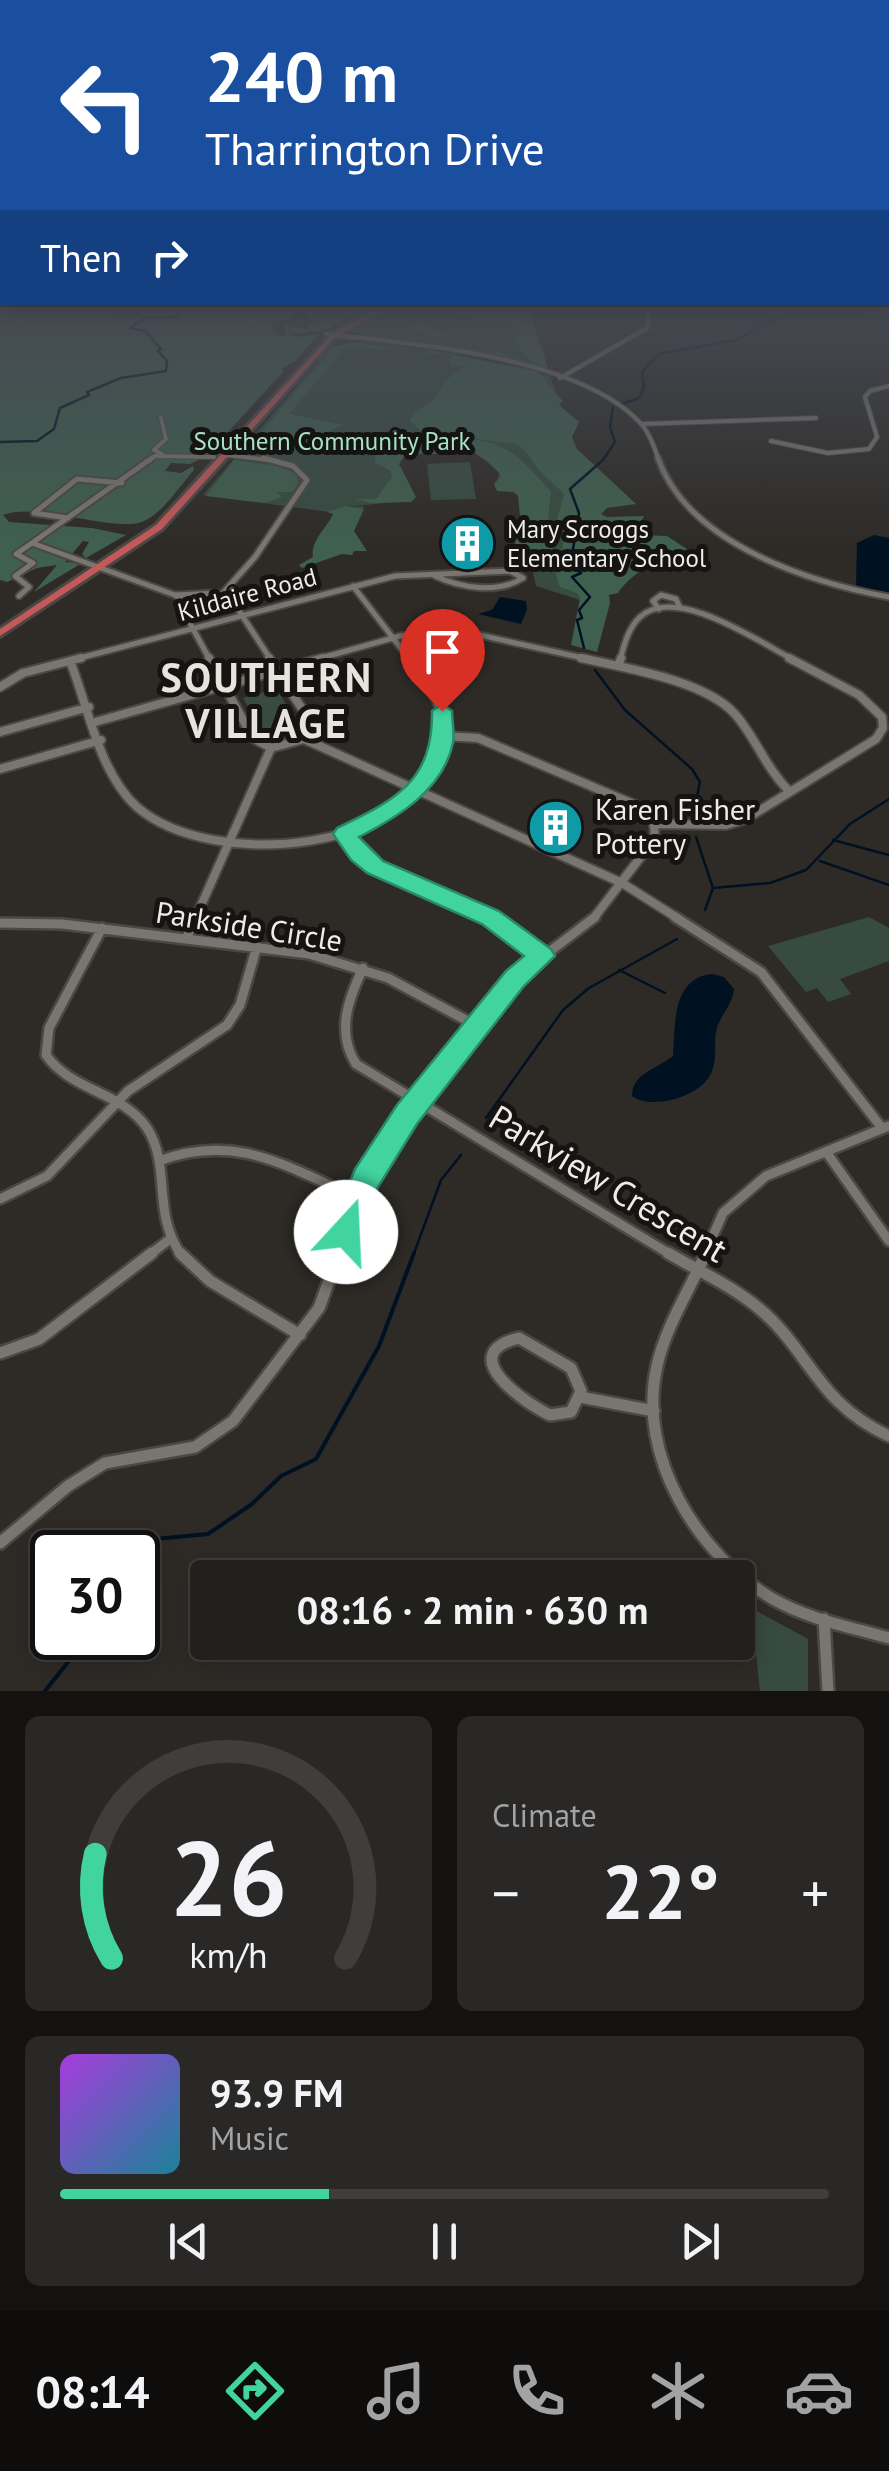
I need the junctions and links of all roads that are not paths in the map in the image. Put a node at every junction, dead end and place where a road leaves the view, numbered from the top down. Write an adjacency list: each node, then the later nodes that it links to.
1 (282, 385): 13 (highway)
2 (287, 385): 12 (highway)
3 (574, 385): 7 (street)
4 (889, 386): 8 (street)
5 (162, 418): 11 (street)
6 (816, 418): 7 (street)
7 (642, 424): 24 (street)
8 (878, 437): 9 (street); 10 (street)
9 (889, 438)
10 (771, 441)
11 (162, 454): 13 (street); 14 (street)
12 (227, 455): 17 (highway); 20 (street)
13 (214, 457): 17 (highway)
14 (122, 482): 15 (street); 15 (street)
15 (68, 518): 16 (street)
16 (32, 543): 17 (street); 22 (street)
17 (95, 566): 21 (street); 29 (highway); 31 (highway)
18 (435, 576): 18 (street, Kildaire Road); 19 (street, Kildaire Road)
19 (353, 586): 28 (street, Kildaire Road); 32 (street)
20 (222, 594): 23 (street); 28 (street)
21 (175, 595): 23 (street); 25 (street)
22 (19, 596)
23 (198, 596): 25 (street)
24 (889, 597)
25 (185, 605): 30 (street)
26 (680, 608): 27 (street); 27 (street); 47 (street)
27 (659, 609): 34 (street)
28 (243, 616): 30 (street, Kildaire Road); 35 (street)
29 (0, 622)
30 (192, 629): 33 (street, Kildaire Road); 36 (street)
31 (0, 633)
32 (393, 638): 34 (street); 35 (street); 41 (street)
33 (70, 662): 37 (street, Kildaire Road); 38 (street)
34 (618, 666): 47 (street)
35 (278, 671): 36 (street); 42 (street)
36 (224, 686): 39 (street); 44 (street)
37 (0, 687)
38 (89, 707): 39 (street); 40 (street)
39 (95, 722): 43 (street)
40 (0, 732)
41 (444, 736): 46 (street); 48 (street)
42 (304, 739): 44 (street); 46 (street)
43 (101, 740): 45 (street); 50 (street)
44 (271, 748): 50 (street)
45 (0, 769)
46 (416, 790): 49 (street); 51 (street)
47 (788, 790): 48 (street)
48 (655, 824): 51 (street)
49 (345, 834): 50 (street); 56 (street)
50 (226, 846): 54 (street)
51 (622, 883): 56 (street); 61 (street)
52 (1, 925): 53 (street, Parkside Circle)
53 (102, 928): 54 (street, Parkside Circle); 59 (street)
54 (187, 937): 55 (street, Parkside Circle)
55 (256, 946): 57 (street, Parkside Circle); 59 (street)
56 (542, 956): 58 (street)
57 (363, 968): 58 (street, Parkside Circle); 60 (street, Parkview Crescent)
58 (477, 1026): 60 (street)
59 (117, 1101): 63 (street); 65 (street)
60 (417, 1102): 64 (street); 68 (street, Parkview Crescent)
61 (886, 1127): 62 (street)
62 (827, 1153): 67 (street); 68 (street)
63 (159, 1161): 64 (street); 66 (street)
64 (358, 1198): 69 (street)
65 (0, 1199)
66 (170, 1239): 69 (street); 70 (street)
67 (889, 1240)
68 (697, 1270): 72 (street); 73 (street, Parkview Crescent)
69 (300, 1335): 74 (street)
70 (0, 1354)
71 (580, 1396): 71 (street); 72 (street)
72 (654, 1411): 75 (street)
73 (889, 1436)
74 (0, 1544)
75 (824, 1619): 76 (street); 77 (street)
76 (889, 1638)
77 (828, 1691)

